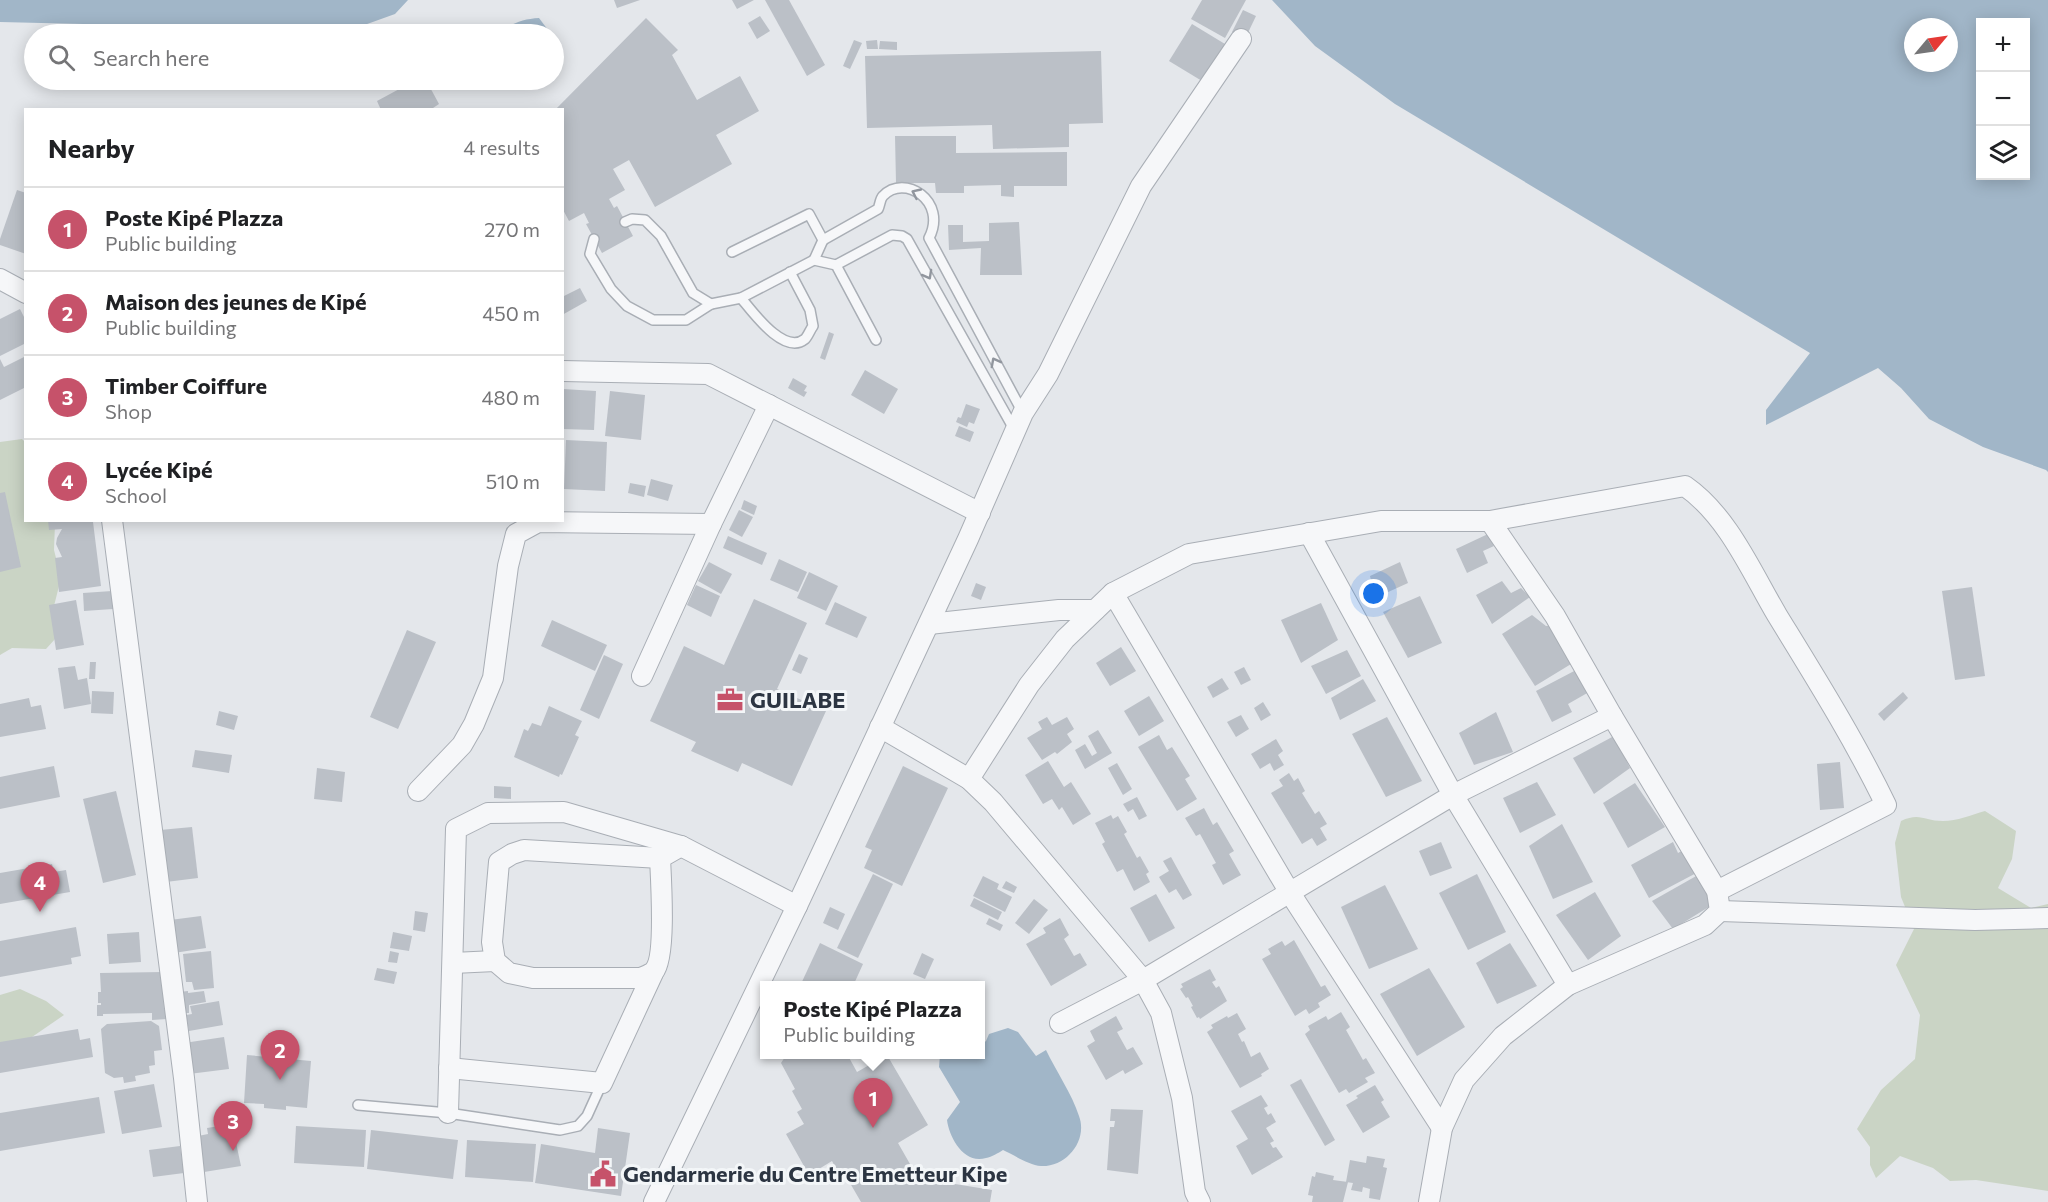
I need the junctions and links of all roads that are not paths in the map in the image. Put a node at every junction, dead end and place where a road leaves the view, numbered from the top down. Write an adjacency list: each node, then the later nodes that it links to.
1 (1241, 39): 16 (street)
2 (626, 222): 12 (lane)
3 (594, 239): 12 (lane)
4 (823, 240): 5 (lane); 6 (lane); 16 (lane, one-way to 4)
5 (732, 252)
6 (814, 260): 7 (lane); 8 (lane)
7 (836, 265): 13 (lane); 16 (lane, one-way to 16)
8 (790, 272): 11 (lane); 11 (lane)
9 (0, 279): 10 (street)
10 (24, 292)
11 (741, 298): 12 (lane)
12 (711, 304)
13 (876, 340)
14 (564, 371): 15 (street)
15 (769, 405): 17 (street); 20 (street)
16 (1019, 422): 17 (street)
17 (980, 513): 24 (street)
18 (1490, 521): 21 (street); 26 (street); 33 (street)
19 (112, 522): 51 (street)
20 (711, 524): 25 (street); 29 (street)
21 (1309, 533): 22 (street); 30 (street)
22 (1113, 593): 23 (street); 34 (street)
23 (1095, 610): 24 (street); 28 (street)
24 (928, 624): 27 (street)
25 (642, 676)
26 (1612, 716): 30 (street); 33 (street)
27 (880, 727): 28 (street); 35 (street)
28 (969, 779): 41 (street)
29 (418, 791)
30 (1453, 795): 34 (street); 44 (street)
31 (681, 846): 32 (street); 35 (street); 39 (street)
32 (660, 858): 38 (street); 40 (street)
33 (1717, 891): 36 (street)
34 (1290, 893): 41 (street); 50 (street)
35 (797, 906): 42 (street)
36 (1720, 911): 37 (street); 44 (street)
37 (2048, 918)
38 (495, 960): 39 (street); 40 (street)
39 (453, 963): 46 (street)
40 (653, 972): 47 (street)
41 (1143, 980): 45 (street); 53 (street)
42 (761, 981)
43 (760, 983): 52 (street)
44 (1568, 985): 50 (street)
45 (1060, 1023)
46 (449, 1068): 47 (street); 49 (street)
47 (602, 1083): 49 (lane)
48 (358, 1105): 49 (lane)
49 (448, 1113)
50 (1442, 1128): 54 (street)
51 (197, 1202)
52 (654, 1202)
53 (1200, 1202)
54 (1429, 1202)

